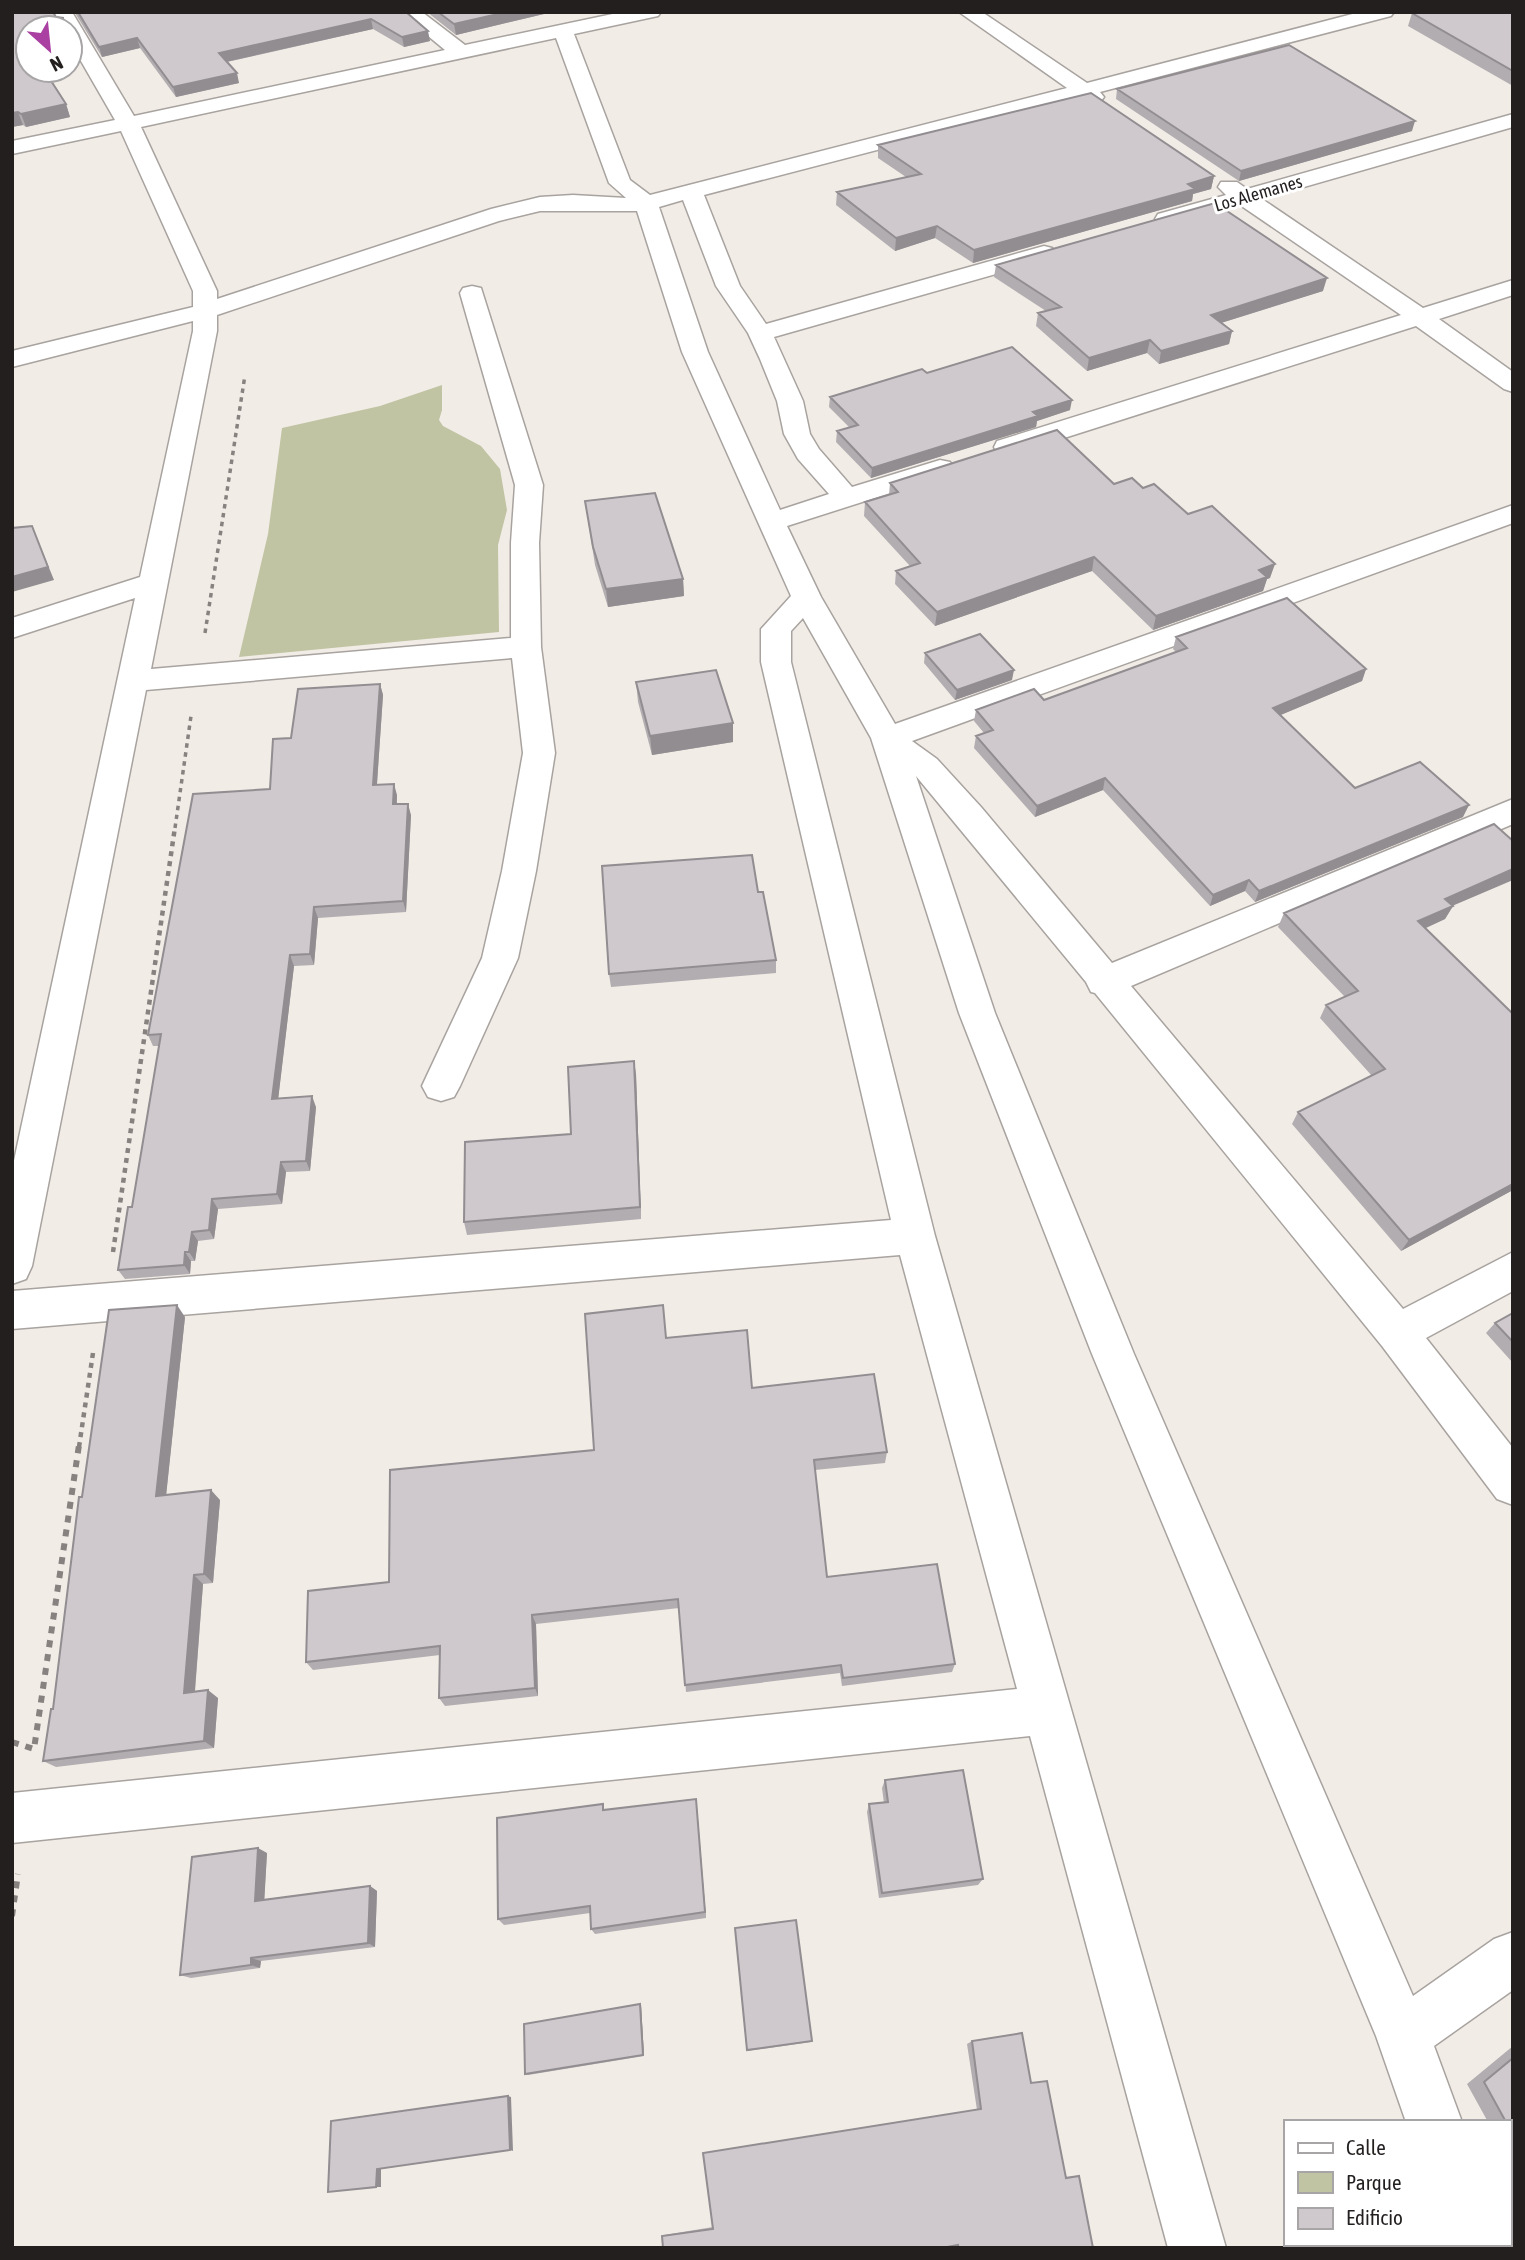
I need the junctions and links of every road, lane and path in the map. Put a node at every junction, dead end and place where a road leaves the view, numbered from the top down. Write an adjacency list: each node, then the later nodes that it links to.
1 (62, 12): 11 (street)
2 (409, 12): 7 (street)
3 (651, 12): 6 (street)
4 (968, 12): 8 (street)
5 (1384, 12): 8 (street)
6 (563, 32): 7 (street); 16 (street)
7 (461, 52): 11 (street)
8 (1082, 89): 9 (street); 14 (street)
9 (1116, 112)
10 (1513, 120): 15 (street, Los Alemanes)
11 (128, 123): 12 (street); 21 (street)
12 (12, 148)
13 (1209, 174): 15 (street)
14 (691, 191): 16 (street); 23 (street)
15 (1243, 197): 17 (street, Los Alemanes); 22 (street)
16 (646, 203): 21 (street); 29 (street)
17 (1149, 224)
18 (1069, 246): 23 (street)
19 (1513, 287): 22 (street)
20 (472, 293): 34 (street)
21 (205, 311): 24 (street); 30 (street)
22 (1419, 316): 26 (street); 27 (street)
23 (760, 333): 27 (street)
24 (12, 359)
25 (246, 367): 33 (path)
26 (1513, 384)
27 (847, 498): 29 (street)
28 (1513, 513): 37 (street)
29 (771, 522): 31 (street)
30 (152, 583): 32 (street); 35 (street)
31 (806, 597): 37 (street); 41 (street)
32 (12, 628)
33 (204, 642)
34 (526, 647): 35 (street); 40 (street)
35 (132, 681): 43 (street)
36 (191, 716): 42 (path)
37 (887, 738): 39 (street); 55 (street)
38 (1513, 811): 39 (street)
39 (1104, 982): 46 (street)
40 (441, 1086)
41 (915, 1237): 45 (street); 49 (street)
42 (112, 1259)
43 (12, 1266)
44 (1513, 1270): 46 (street)
45 (12, 1310)
46 (1397, 1333): 48 (street)
47 (94, 1348): 50 (path)
48 (1513, 1484)
49 (1048, 1710): 51 (street); 57 (street)
50 (12, 1742)
51 (12, 1818)
52 (19, 1866): 53 (path)
53 (12, 1916)
54 (1513, 1958): 55 (street)
55 (1403, 2035): 56 (street)
56 (1433, 2120)
57 (1197, 2248)

